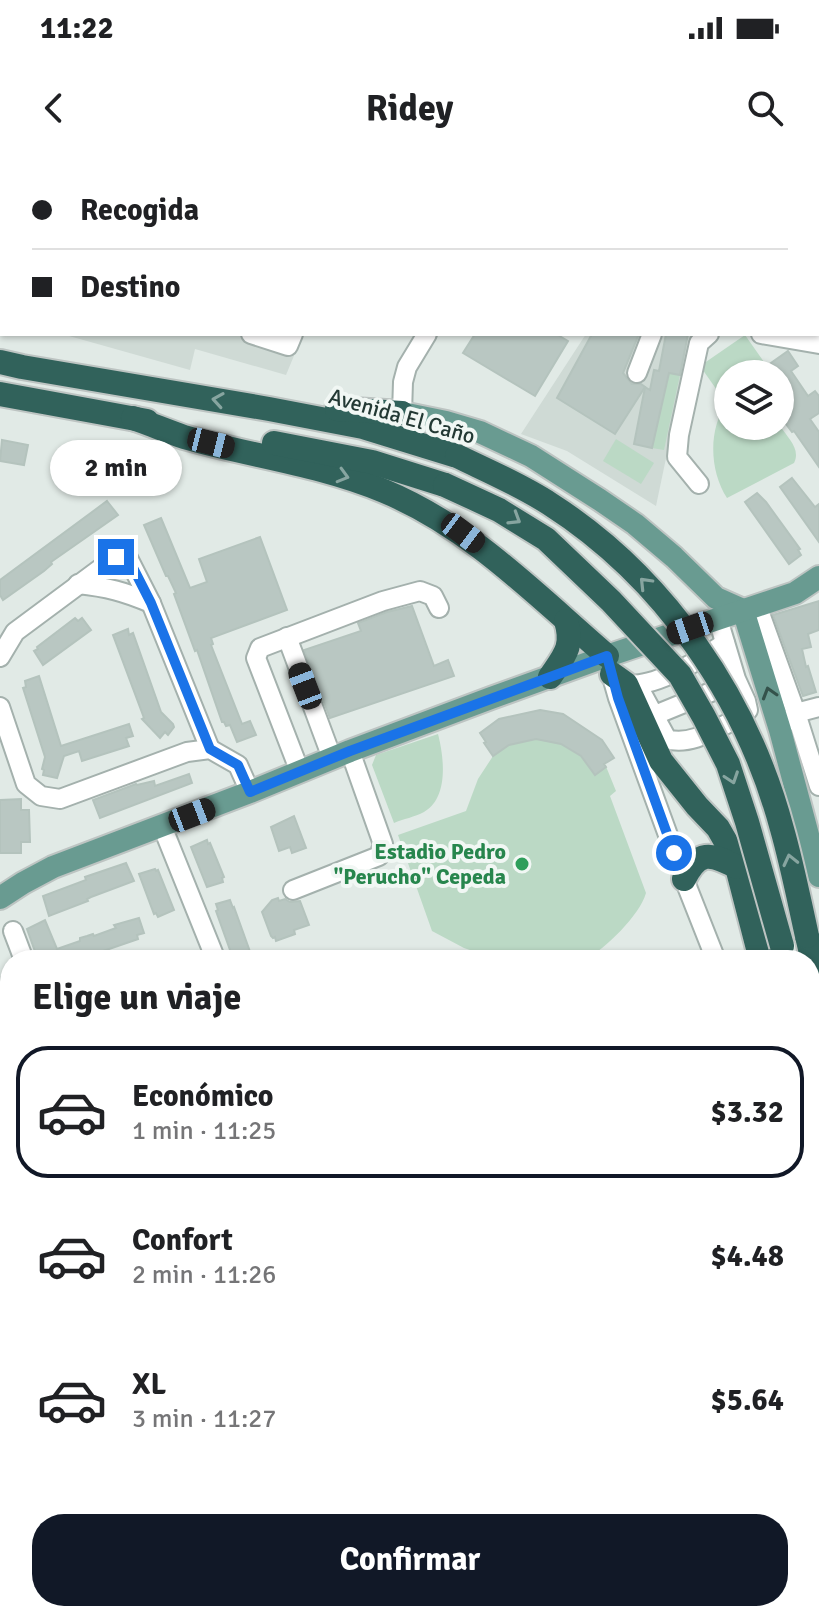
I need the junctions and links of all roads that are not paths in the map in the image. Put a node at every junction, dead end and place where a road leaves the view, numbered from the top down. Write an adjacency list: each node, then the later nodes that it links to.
1 (257, 336): 2 (street)
2 (292, 336)
3 (426, 336): 12 (street)
4 (651, 336): 9 (street)
5 (707, 336): 14 (street)
6 (773, 336): 7 (street)
7 (819, 344)
8 (0, 362): 11 (highway, Avenida El Caño, one-way to 8)
9 (637, 373)
10 (0, 394): 13 (highway)
11 (269, 409): 12 (highway); 52 (highway, Avenida El Caño, one-way to 11, bridge)
12 (402, 413): 21 (main road)
13 (133, 418): 23 (highway, one-way to 23); 51 (highway, one-way to 51, bridge)
14 (699, 484)
15 (819, 577): 18 (main road)
16 (78, 584): 19 (street); 19 (street); 26 (street)
17 (819, 590): 18 (main road)
18 (795, 593): 21 (main road)
19 (151, 603): 35 (street)
20 (439, 608): 24 (street)
21 (750, 608): 22 (main road); 32 (street); 34 (main road, one-way to 21)
22 (718, 619): 25 (street); 27 (main road)
23 (566, 621): 27 (highway); 28 (highway)
24 (287, 637): 36 (street); 37 (street)
25 (725, 643): 27 (street); 29 (street)
26 (0, 657)
27 (621, 675): 28 (main road); 33 (street); 41 (highway); 43 (street)
28 (550, 677): 36 (main road)
29 (736, 679): 33 (street); 33 (street)
30 (0, 707): 35 (street)
31 (819, 707): 32 (street)
32 (796, 713): 34 (street); 38 (street)
33 (655, 715)
34 (780, 730): 42 (main road)
35 (210, 749): 39 (street)
36 (341, 754): 37 (main road); 44 (street)
37 (300, 772): 39 (main road)
38 (819, 786)
39 (250, 792): 40 (main road)
40 (162, 826): 45 (main road); 48 (street)
41 (737, 867): 43 (highway); 50 (highway)
42 (819, 876)
43 (684, 879): 49 (street)
44 (293, 890)
45 (0, 898)
46 (13, 931): 47 (street)
47 (20, 950)
48 (212, 950)
49 (712, 950)
50 (774, 950)
51 (775, 950)
52 (810, 950)

